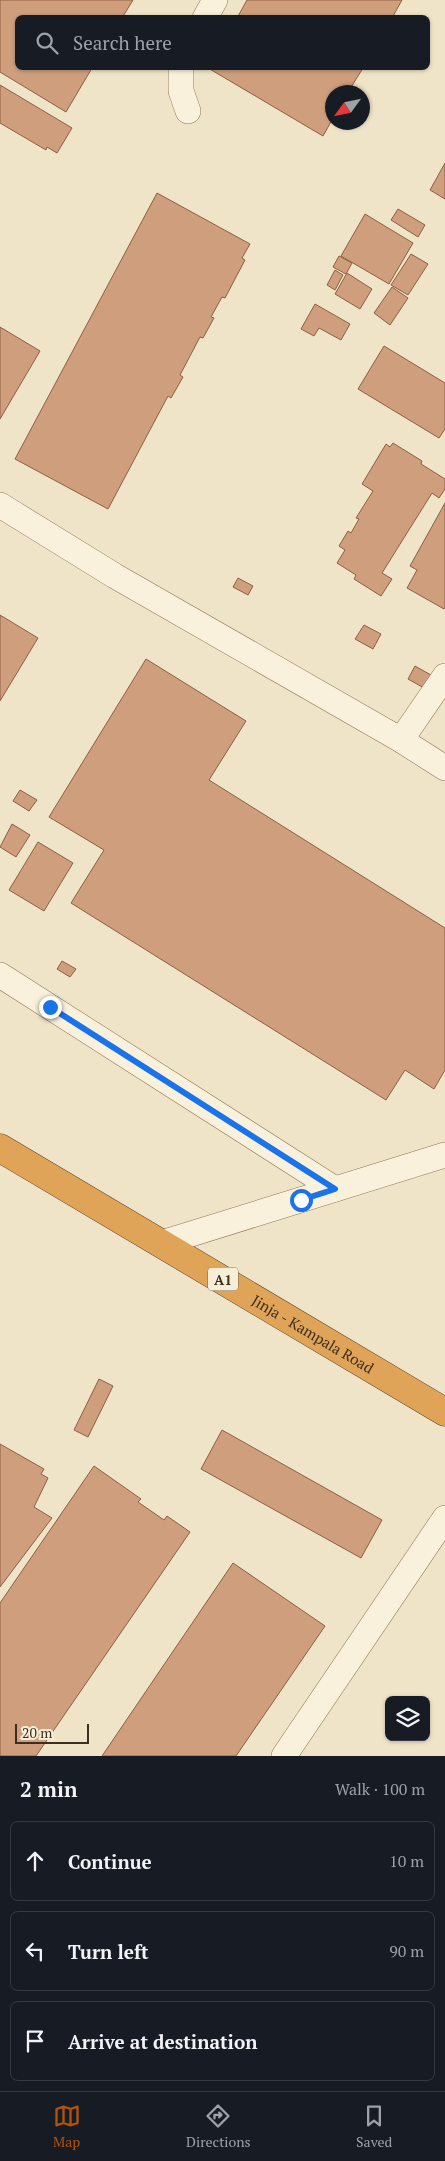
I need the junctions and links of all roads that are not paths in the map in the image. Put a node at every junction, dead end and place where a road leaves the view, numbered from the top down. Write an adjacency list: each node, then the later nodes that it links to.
1 (215, 0): 2 (street)
2 (207, 15)
3 (181, 70): 4 (street)
4 (188, 111)
5 (0, 505): 7 (street)
6 (445, 676): 7 (street)
7 (400, 740): 8 (street)
8 (445, 768)
9 (0, 975): 12 (street)
10 (0, 1148): 13 (highway, Jinja - Kampala Road / A1)
11 (445, 1155): 12 (street)
12 (335, 1189): 13 (street)
13 (162, 1242): 14 (highway, Jinja - Kampala Road / A1)
14 (445, 1412)
15 (445, 1518): 16 (street)
16 (284, 1756)

